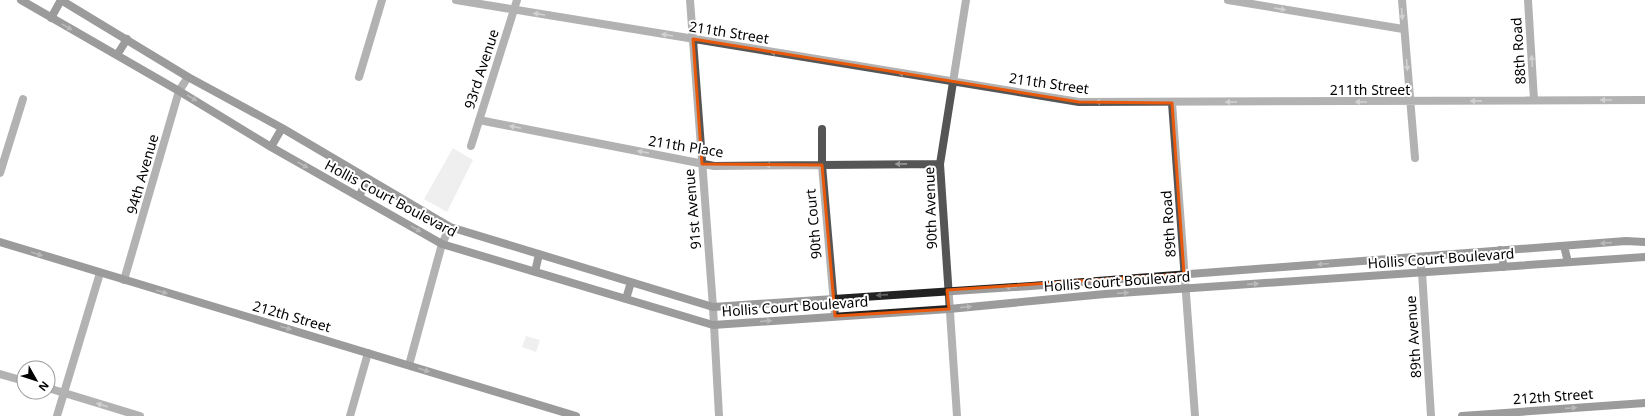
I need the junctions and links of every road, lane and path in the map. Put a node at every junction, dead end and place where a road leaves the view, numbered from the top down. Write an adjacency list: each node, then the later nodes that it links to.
1 (21, 0): 12 (main road, Hollis Court Boulevard)
2 (61, 0): 12 (main road); 14 (main road, Hollis Court Boulevard)
3 (382, 0): 18 (street)
4 (456, 0): 11 (street, 211th Street)
5 (517, 0): 11 (street, 93rd Avenue)
6 (690, 0): 15 (street, 91st Avenue)
7 (966, 0): 19 (street, 90th Avenue)
8 (1228, 0): 13 (street, one-way to 13)
9 (1402, 0): 13 (street, one-way to 13)
10 (1528, 0): 22 (street, 88th Road, one-way to 10)
11 (514, 9): 15 (street, 211th Street, one-way to 11); 26 (street, 93rd Avenue)
12 (51, 18): 16 (main road, Hollis Court Boulevard, one-way to 16)
13 (1404, 29): 24 (street, one-way to 24)
14 (127, 39): 16 (main road); 17 (main road, Hollis Court Boulevard)
15 (693, 39): 19 (street, 211th Street, one-way to 15); 32 (street, 91st Avenue)
16 (117, 55): 20 (main road, Hollis Court Boulevard)
17 (188, 77): 20 (street, 94th Avenue); 27 (main road, Hollis Court Boulevard)
18 (359, 77)
19 (952, 82): 25 (street, 211th Street, one-way to 19); 33 (street, 90th Avenue)
20 (180, 91): 30 (main road, Hollis Court Boulevard, one-way to 30); 56 (street, 94th Avenue)
21 (23, 99): 35 (street)
22 (1534, 100): 23 (street, 211th Street, one-way to 22); 24 (street, 211th Street, one-way to 24)
23 (1645, 100)
24 (1410, 101): 25 (street, 211th Street, one-way to 25); 31 (street)
25 (1172, 103): 54 (street, 89th Road)
26 (479, 120): 29 (street, 93rd Avenue); 32 (street, 211th Place, one-way to 26)
27 (282, 128): 30 (main road); 36 (main road, Hollis Court Boulevard)
28 (822, 129): 34 (street, 90th Court)
29 (470, 146)
30 (271, 147): 37 (main road, Hollis Court Boulevard, one-way to 37)
31 (1415, 158)
32 (702, 164): 34 (street, 211th Place, one-way to 32); 67 (street, 91st Avenue)
33 (940, 164): 34 (street, 211th Place, one-way to 34); 62 (street, 90th Avenue)
34 (822, 165): 64 (street, 90th Court)
35 (0, 173)
36 (367, 178): 37 (main road); 38 (main road, Hollis Court Boulevard)
37 (359, 197): 41 (main road, Hollis Court Boulevard, one-way to 41)
38 (450, 227): 41 (street); 44 (main road, Hollis Court Boulevard)
39 (0, 242): 53 (main road, 212th Street, one-way to 53)
40 (1645, 242): 42 (main road, Hollis Court Boulevard, one-way to 42)
41 (442, 244): 51 (main road, Hollis Court Boulevard); 72 (street)
42 (1564, 246): 43 (main road, Hollis Court Boulevard); 47 (main road)
43 (1500, 250): 45 (main road, Hollis Court Boulevard); 50 (main road)
44 (539, 254): 51 (main road); 58 (main road, Hollis Court Boulevard)
45 (1419, 257): 48 (main road, Hollis Court Boulevard); 52 (street, 89th Avenue)
46 (1645, 257): 47 (main road, Hollis Court Boulevard)
47 (1568, 262): 50 (main road, Hollis Court Boulevard)
48 (1339, 263): 49 (main road, Hollis Court Boulevard, one-way to 49); 55 (main road)
49 (1272, 267): 54 (main road, Hollis Court Boulevard); 59 (main road)
50 (1504, 267): 52 (main road, Hollis Court Boulevard)
51 (535, 272): 65 (main road, Hollis Court Boulevard)
52 (1422, 272): 55 (main road, Hollis Court Boulevard); 85 (street, 89th Avenue)
53 (100, 273): 56 (main road, 212th Street); 76 (street)
54 (1184, 274): 57 (main road, Hollis Court Boulevard); 61 (street, 89th Road)
55 (1342, 278): 59 (main road, Hollis Court Boulevard)
56 (124, 280): 71 (main road, 212th Street, one-way to 71)
57 (1102, 281): 60 (main road, Hollis Court Boulevard); 63 (main road)
58 (631, 282): 65 (main road); 67 (main road, Hollis Court Boulevard)
59 (1275, 282): 61 (main road, Hollis Court Boulevard, one-way to 59)
60 (1031, 286): 62 (main road, Hollis Court Boulevard, one-way to 62); 66 (main road)
61 (1186, 289): 63 (main road, Hollis Court Boulevard, one-way to 61); 84 (street, 89th Road)
62 (947, 290): 64 (main road, Hollis Court Boulevard, one-way to 64); 68 (street, 90th Avenue)
63 (1105, 294): 66 (main road, Hollis Court Boulevard)
64 (833, 298): 67 (main road, Hollis Court Boulevard); 69 (street, 90th Court)
65 (626, 299): 70 (main road, Hollis Court Boulevard)
66 (1032, 300): 68 (main road, Hollis Court Boulevard, one-way to 66)
67 (713, 307): 70 (street, 91st Avenue)
68 (949, 309): 69 (main road, Hollis Court Boulevard); 83 (street, 90th Avenue)
69 (835, 316): 70 (main road, Hollis Court Boulevard, one-way to 69)
70 (713, 325): 82 (street, 91st Avenue)
71 (368, 353): 72 (main road, 212th Street); 80 (street)
72 (409, 365): 81 (main road, 212th Street, one-way to 81)
73 (0, 374): 74 (street)
74 (16, 379)
75 (56, 390): 76 (street)
76 (64, 393): 78 (street); 79 (street, one-way to 76)
77 (1645, 403): 86 (main road, 212th Street, one-way to 77)
78 (57, 416)
79 (140, 416)
80 (350, 416)
81 (576, 416)
82 (719, 416)
83 (956, 416)
84 (1195, 416)
85 (1431, 416)
86 (1462, 416)

